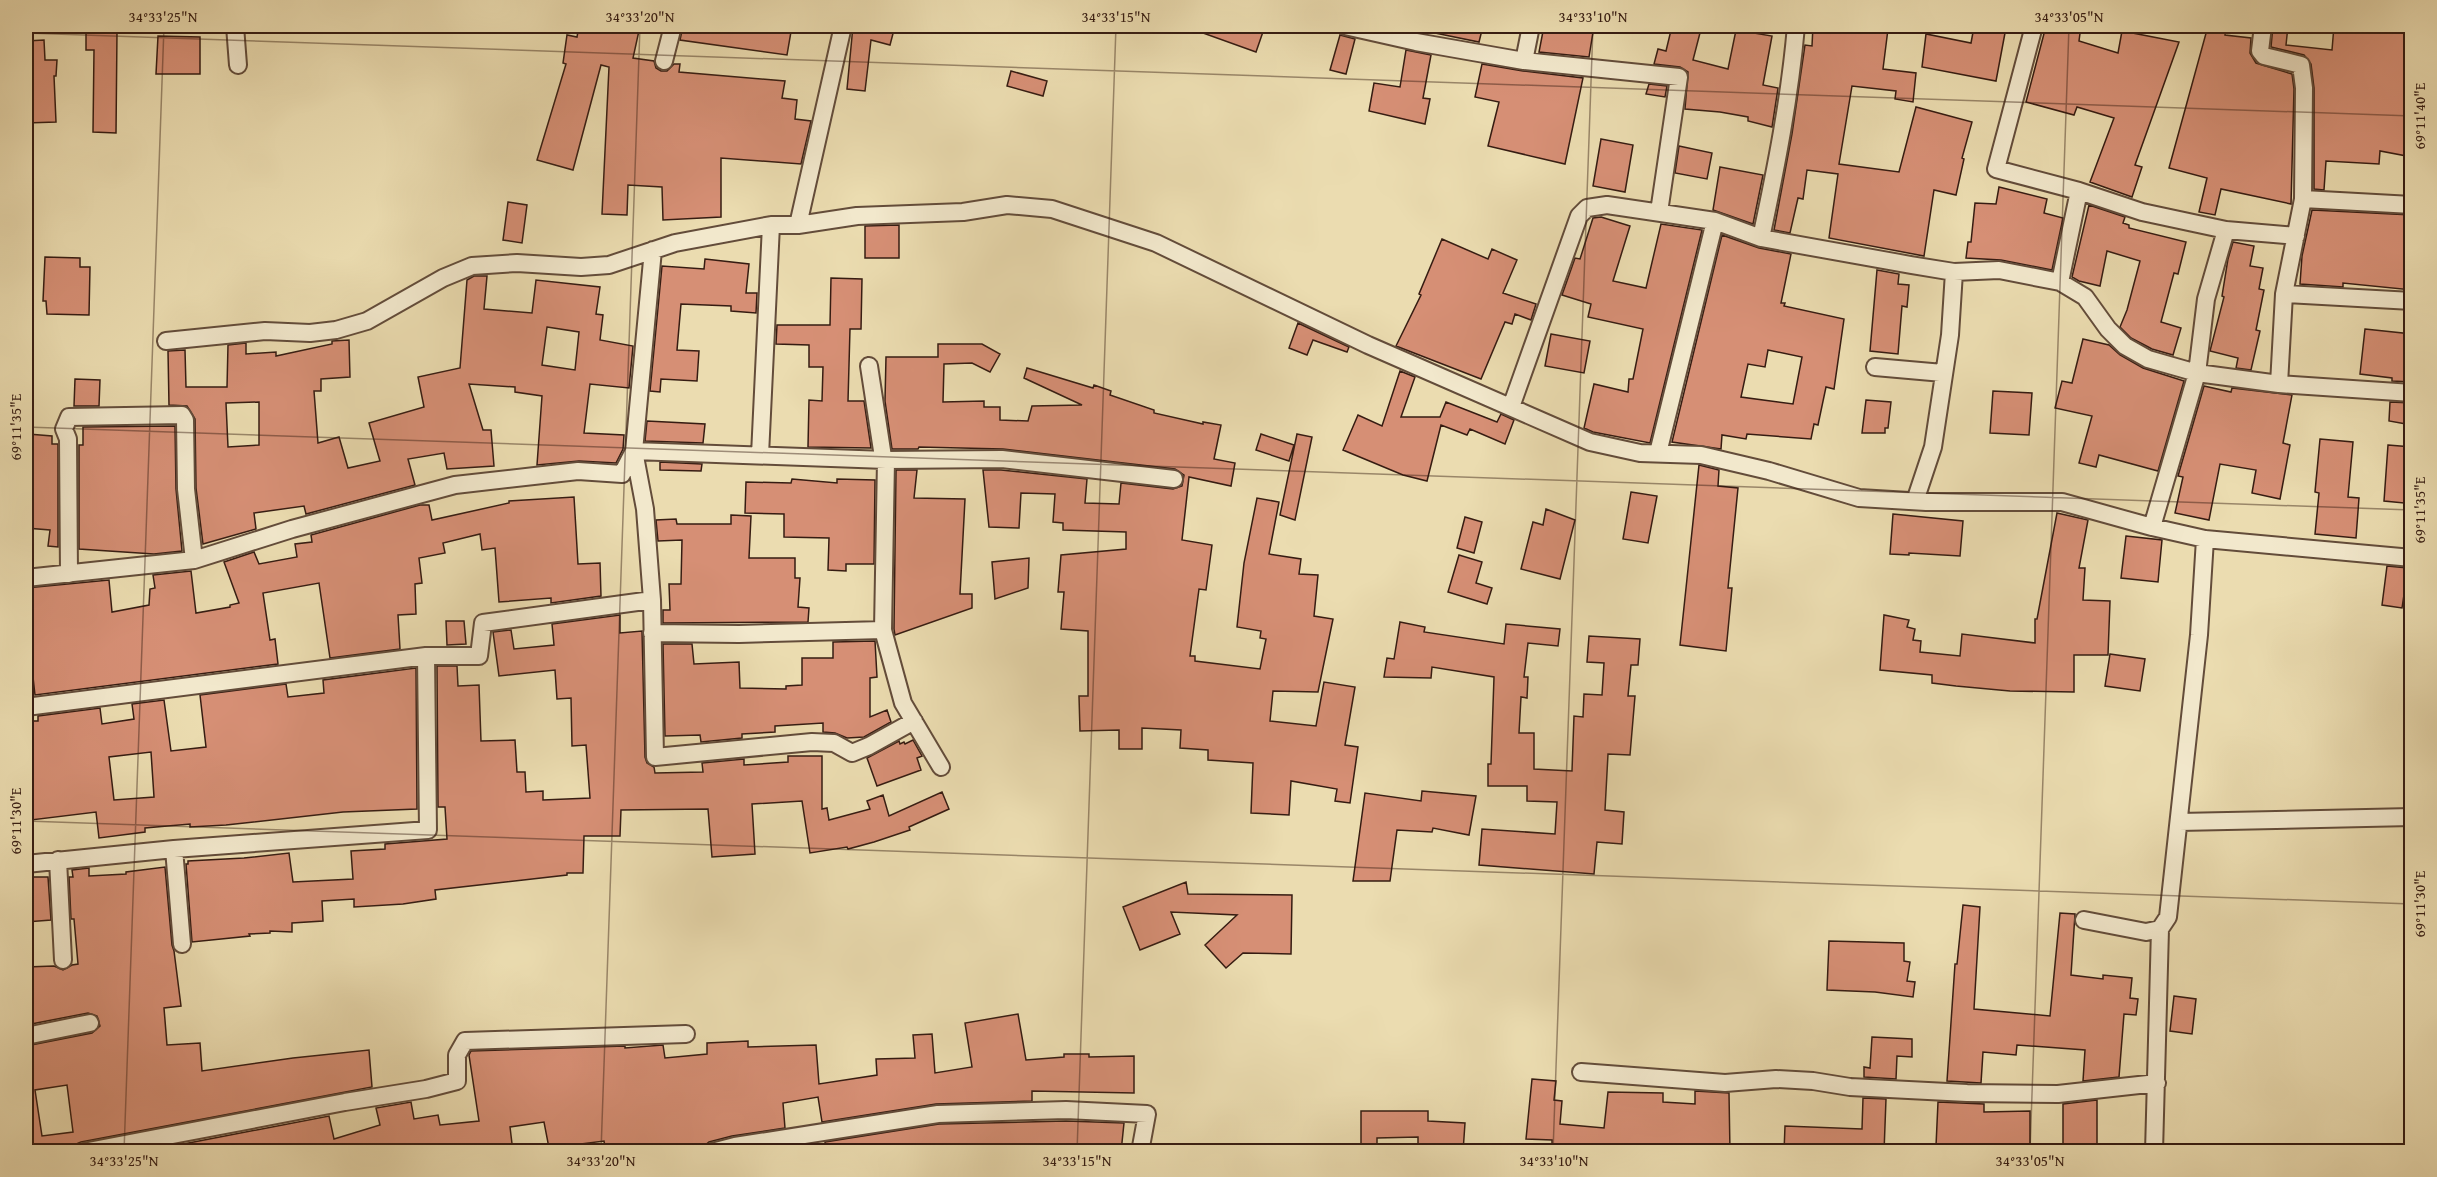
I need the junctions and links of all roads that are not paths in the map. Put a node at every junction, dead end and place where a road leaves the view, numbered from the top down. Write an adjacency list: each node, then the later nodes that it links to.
1 (235, 26): 11 (street)
2 (673, 26): 9 (street)
3 (843, 26): 18 (street)
4 (1345, 26): 10 (street)
5 (1531, 26): 10 (street)
6 (1796, 26): 21 (street)
7 (2034, 26): 12 (street)
8 (2263, 26): 13 (street)
9 (664, 61)
10 (1524, 61): 15 (street)
11 (238, 65)
12 (2079, 191): 19 (street); 24 (street)
13 (2302, 199): 14 (street); 20 (street)
14 (2412, 205)
15 (1659, 212): 16 (street); 34 (street)
16 (1715, 221): 21 (street); 36 (street)
17 (771, 225): 18 (street); 22 (street); 37 (street)
18 (798, 225): 34 (street)
19 (2226, 230): 20 (street); 30 (street)
20 (2296, 236): 25 (street)
21 (1761, 238): 23 (street)
22 (653, 250): 27 (street); 35 (street)
23 (1953, 272): 24 (street); 31 (street)
24 (2060, 282): 30 (street)
25 (2284, 294): 26 (street); 32 (street)
26 (2412, 302)
27 (166, 341)
28 (869, 366): 38 (street)
29 (1875, 367): 31 (street)
30 (2197, 372): 32 (street); 41 (street)
31 (1943, 373): 40 (street)
32 (2279, 384): 33 (street)
33 (2412, 393)
34 (1511, 407): 36 (street)
35 (634, 451): 37 (street); 44 (street); 47 (street)
36 (1658, 453): 40 (street)
37 (760, 455): 38 (street)
38 (886, 460): 39 (street); 48 (street)
39 (1174, 479)
40 (1915, 501): 41 (street)
41 (2152, 527): 42 (street)
42 (2205, 538): 43 (street); 55 (street)
43 (2412, 558)
44 (194, 560): 45 (street); 45 (street)
45 (69, 574): 46 (street)
46 (26, 578)
47 (652, 600): 49 (street); 50 (street)
48 (883, 630): 49 (street); 52 (street)
49 (652, 633): 52 (street)
50 (426, 656): 51 (street); 56 (street)
51 (26, 707)
52 (914, 721): 53 (street)
53 (942, 767)
54 (2412, 817): 55 (street)
55 (2179, 822): 60 (street)
56 (174, 849): 57 (street); 61 (street)
57 (58, 860): 58 (street); 62 (street)
58 (26, 864)
59 (2084, 920): 60 (street)
60 (2160, 929): 67 (street)
61 (182, 944)
62 (63, 960)
63 (90, 1023): 65 (street)
64 (686, 1034): 69 (street)
65 (26, 1036)
66 (1581, 1072): 67 (street)
67 (2157, 1083): 72 (street)
68 (735, 1149): 70 (street); 71 (street)
69 (83, 1152)
70 (712, 1152)
71 (1140, 1152)
72 (2154, 1152)

